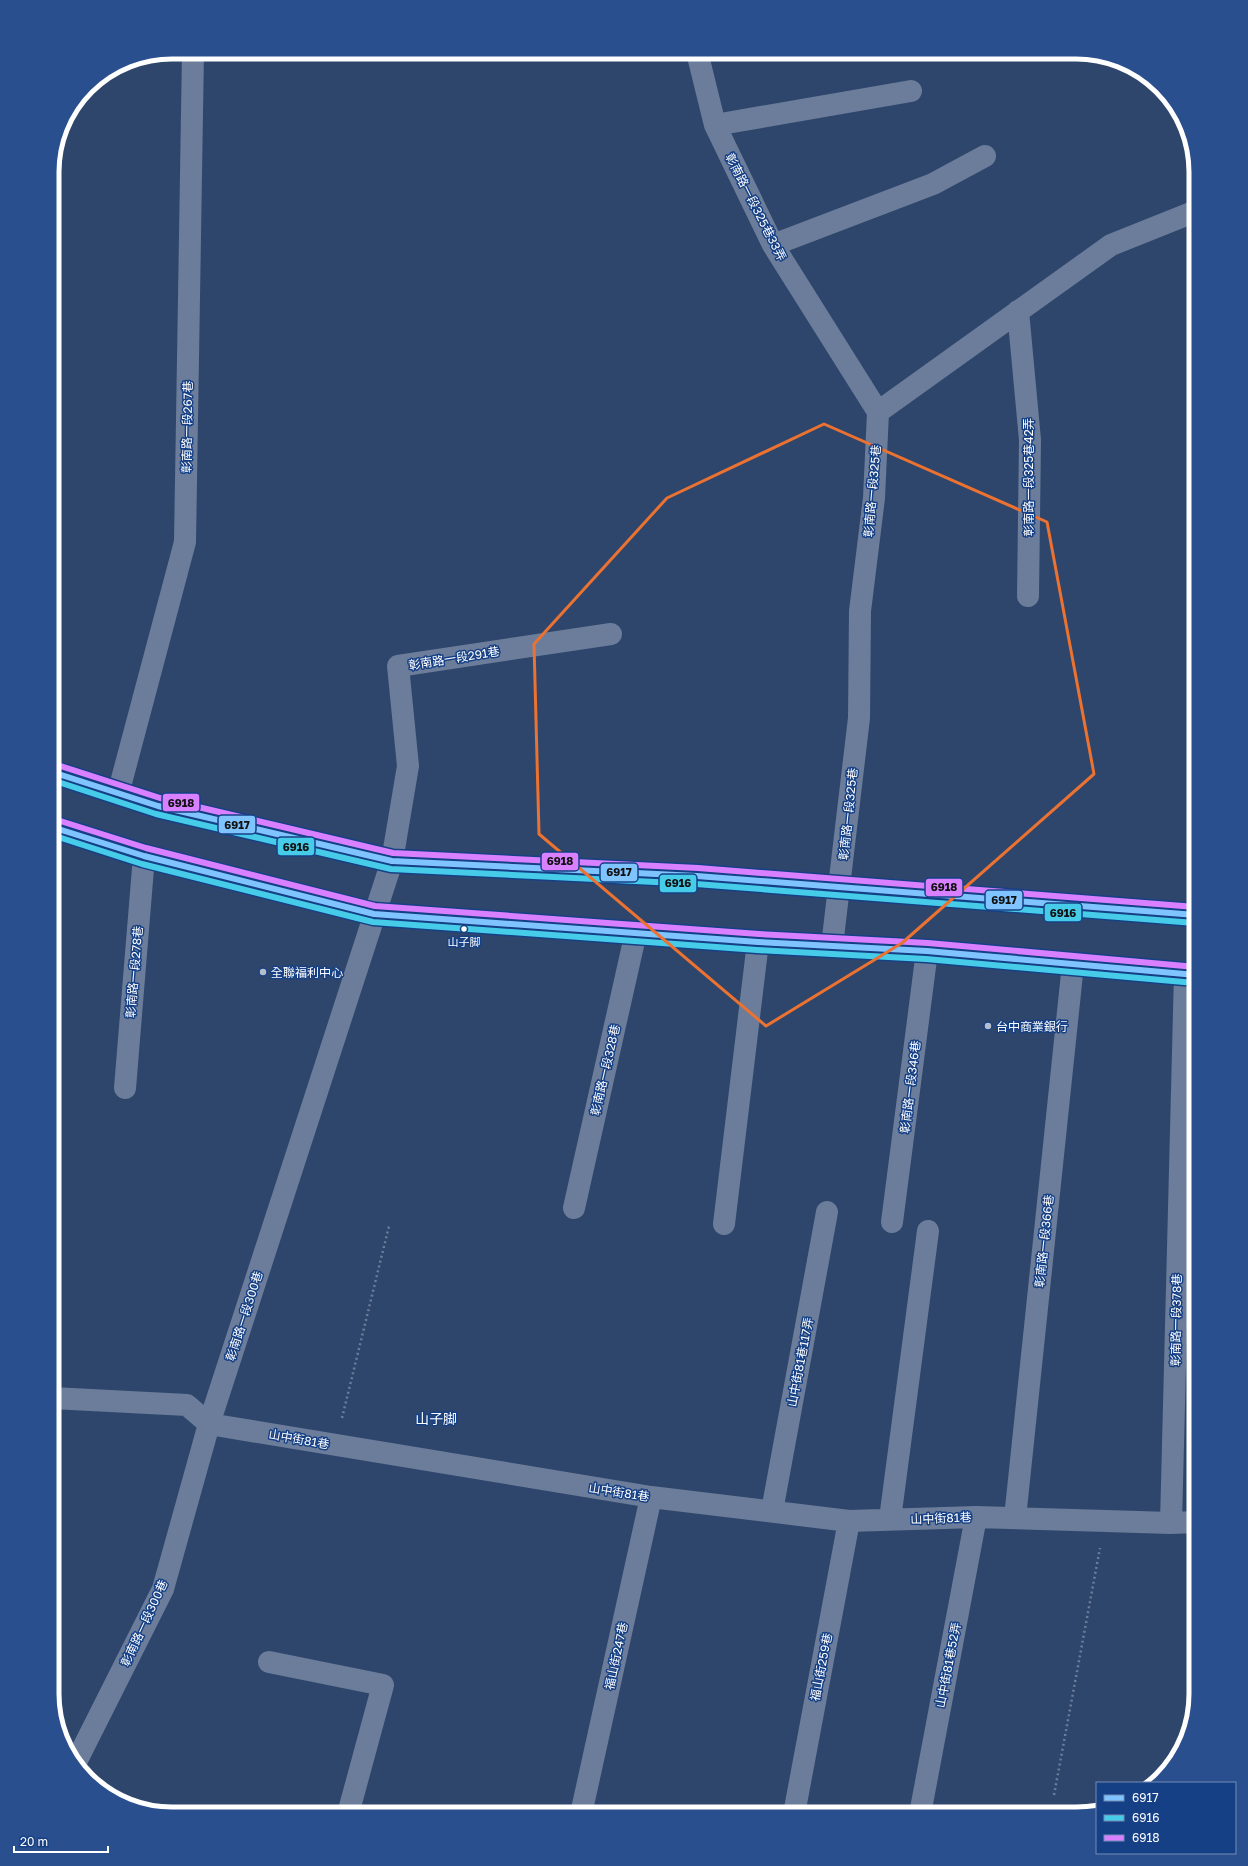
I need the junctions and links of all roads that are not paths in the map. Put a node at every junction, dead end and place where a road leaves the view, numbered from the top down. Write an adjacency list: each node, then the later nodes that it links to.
1 (193, 59): 13 (street, 彰南路一段267巷)
2 (699, 59): 4 (street, 彰南路一段325巷33弄)
3 (910, 90): 4 (street)
4 (715, 125): 7 (street, 彰南路一段325巷33弄)
5 (985, 156): 7 (street)
6 (1189, 214): 8 (street)
7 (773, 245): 9 (street, 彰南路一段325巷33弄)
8 (1018, 311): 9 (street); 10 (street, 彰南路一段325巷42弄)
9 (878, 412): 17 (street, 彰南路一段325巷)
10 (1028, 596)
11 (610, 634): 16 (street, 彰南路一段291巷)
12 (59, 774): 13 (main road)
13 (118, 794): 16 (main road)
14 (59, 829): 15 (main road)
15 (144, 856): 18 (main road); 27 (street, 彰南路一段278巷)
16 (392, 861): 17 (main road); 18 (street, 彰南路一段300巷)
17 (840, 887): 19 (main road); 22 (street, 彰南路一段325巷)
18 (374, 914): 20 (main road); 34 (street, 彰南路一段300巷)
19 (1189, 914)
20 (636, 932): 21 (main road); 28 (street, 彰南路一段328巷)
21 (758, 942): 22 (main road); 31 (street)
22 (832, 946): 23 (main road)
23 (927, 951): 24 (main road); 30 (street, 彰南路一段346巷)
24 (1073, 964): 25 (main road); 38 (street, 彰南路一段366巷)
25 (1189, 974)
26 (1189, 1003): 42 (street, 彰南路一段378巷)
27 (125, 1088)
28 (574, 1208)
29 (828, 1212): 36 (street, 山中街81巷117弄)
30 (892, 1222)
31 (724, 1224)
32 (928, 1231): 39 (street)
33 (59, 1398): 34 (street)
34 (209, 1424): 35 (street, 山中街81巷); 44 (street, 彰南路一段300巷)
35 (651, 1497): 36 (street, 山中街81巷); 46 (street, 福山街247巷)
36 (772, 1511): 40 (street, 山中街81巷)
37 (976, 1517): 38 (street, 山中街81巷); 39 (street, 山中街81巷); 48 (street, 山中街81巷52弄)
38 (1015, 1518): 42 (street, 山中街81巷)
39 (890, 1519): 40 (street, 山中街81巷)
40 (849, 1521): 47 (street, 福山街259巷)
41 (1189, 1522): 42 (street, 山中街81巷)
42 (1171, 1523)
43 (269, 1662): 45 (street)
44 (78, 1757)
45 (350, 1807)
46 (583, 1807)
47 (795, 1807)
48 (921, 1807)

